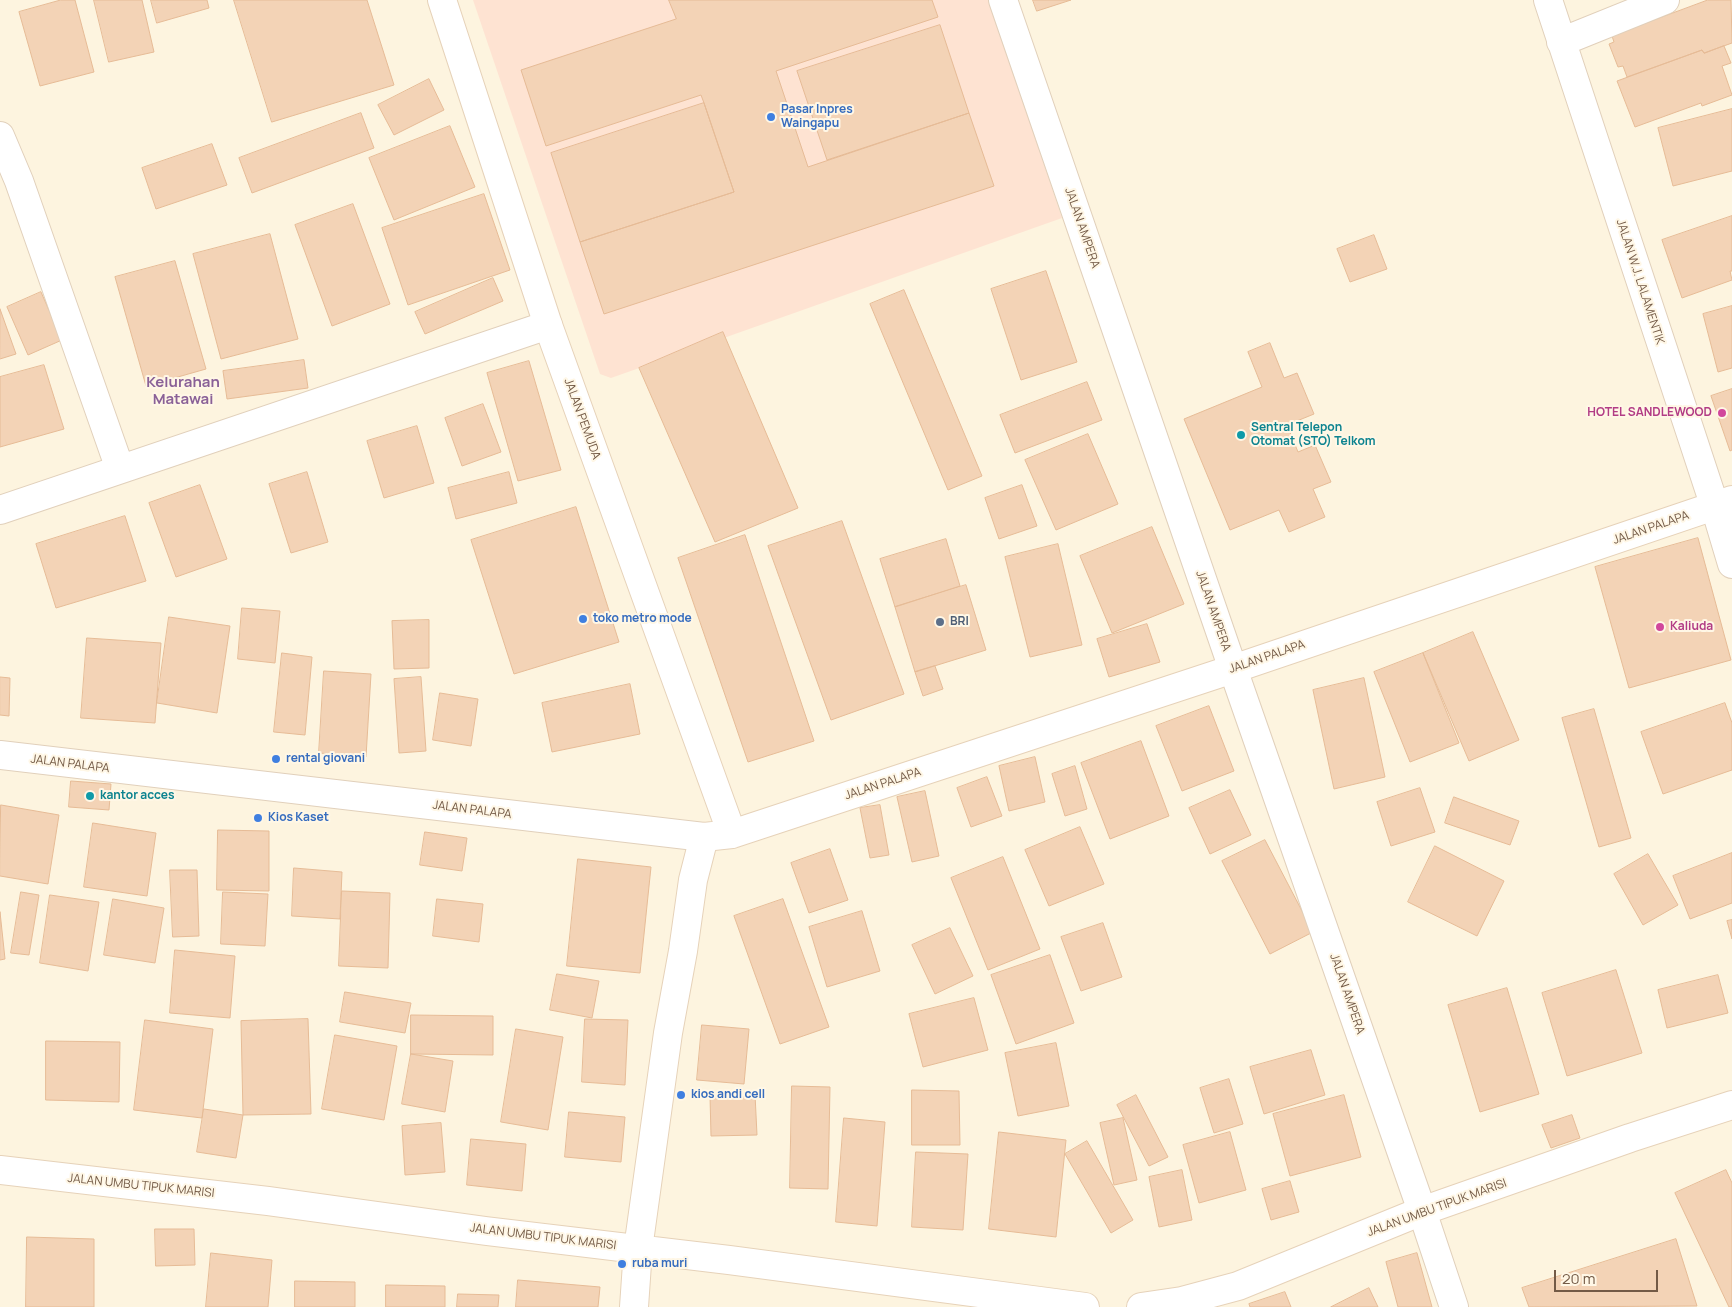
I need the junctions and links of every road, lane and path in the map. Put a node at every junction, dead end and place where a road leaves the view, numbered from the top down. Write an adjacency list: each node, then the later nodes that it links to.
1 (442, 0): 7 (street, JALAN PEMUDA)
2 (1003, 0): 12 (street, JALAN AMPERA)
3 (1548, 0): 5 (street, JALAN W.J. LALAMENTIK)
4 (1664, 0): 5 (street)
5 (1561, 42): 9 (street, JALAN W.J. LALAMENTIK)
6 (0, 136): 8 (street)
7 (548, 325): 8 (street); 14 (street, JALAN PEMUDA)
8 (120, 469): 10 (street)
9 (1723, 504): 11 (street, JALAN W.J. LALAMENTIK); 12 (street, JALAN PALAPA)
10 (0, 510)
11 (1732, 564)
12 (1233, 669): 14 (street, JALAN PALAPA); 18 (street, JALAN AMPERA)
13 (0, 756): 15 (street, JALAN PALAPA)
14 (732, 834): 15 (street, JALAN PALAPA)
15 (704, 837): 19 (street)
16 (1732, 1105): 18 (street, JALAN UMBU TIPUK MARISI)
17 (0, 1170): 19 (street, JALAN UMBU TIPUK MARISI)
18 (1422, 1211): 22 (street, JALAN UMBU TIPUK MARISI); 23 (street, JALAN AMPERA)
19 (638, 1249): 20 (street); 21 (street, JALAN UMBU TIPUK MARISI)
20 (634, 1307)
21 (1085, 1307)
22 (1141, 1307)
23 (1454, 1307)

